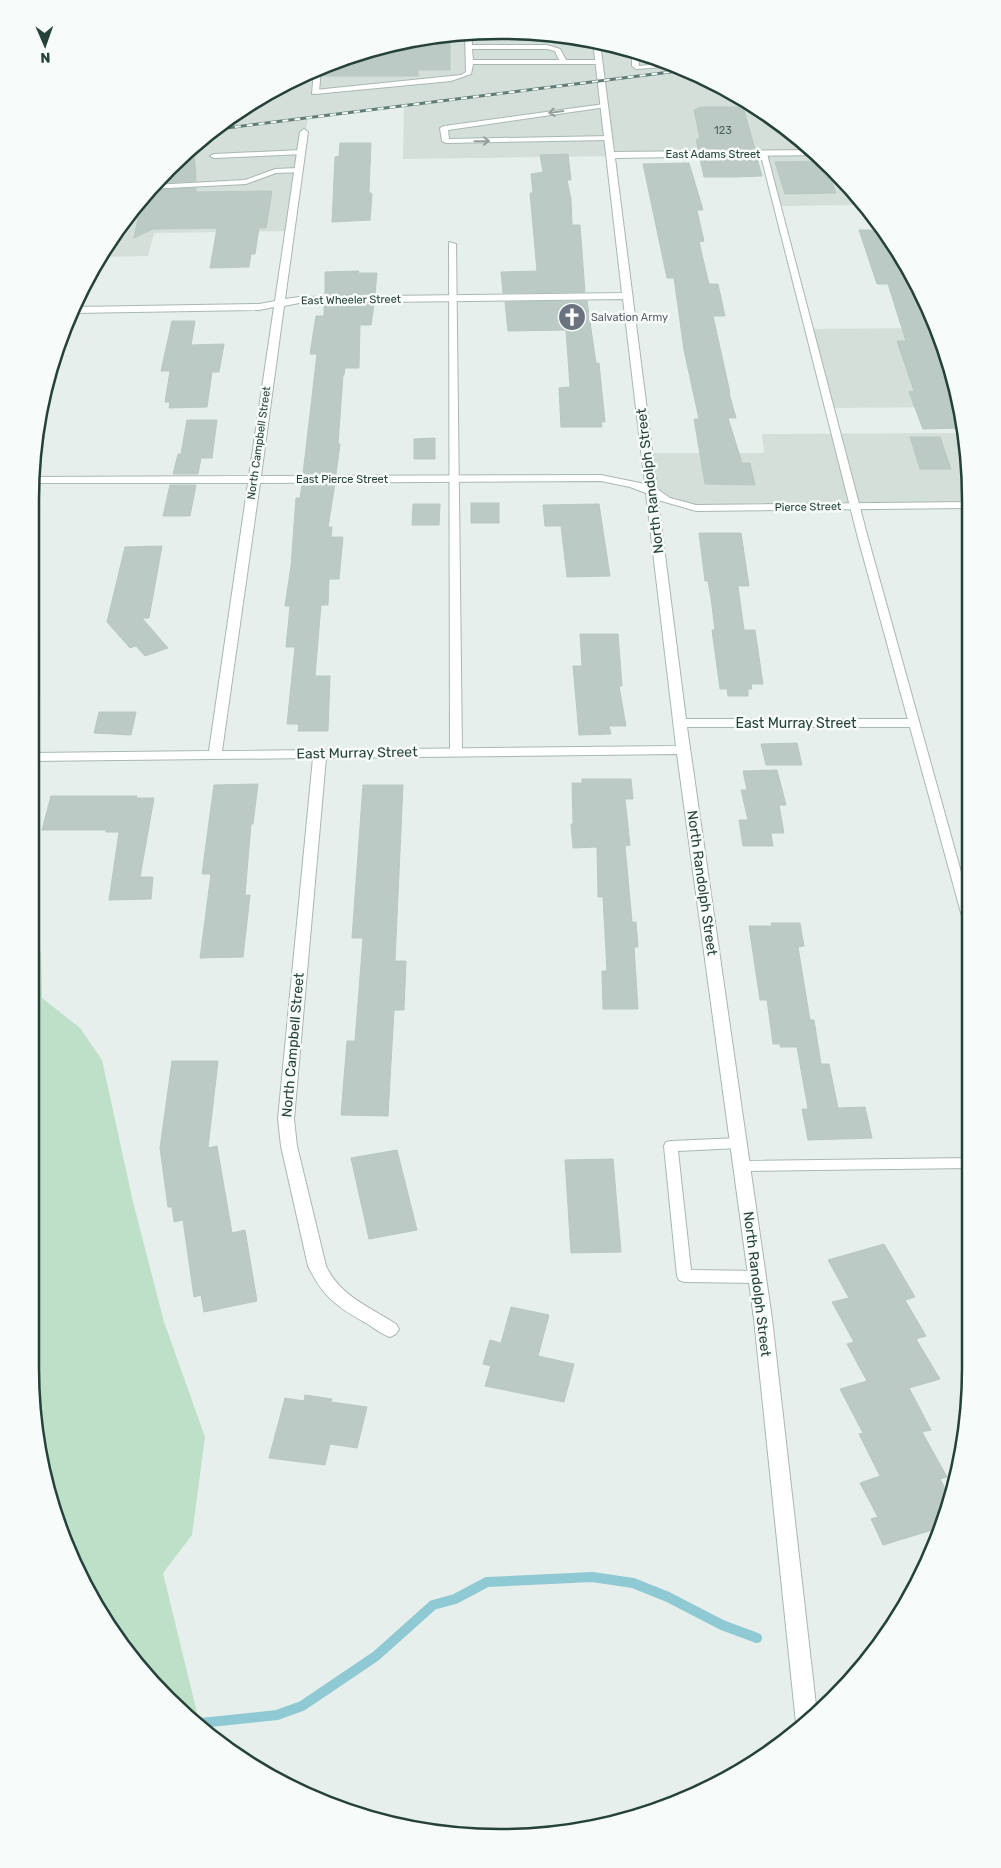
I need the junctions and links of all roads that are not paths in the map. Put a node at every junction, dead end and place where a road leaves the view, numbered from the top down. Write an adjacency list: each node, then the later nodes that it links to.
1 (468, 40): 2 (lane)
2 (469, 47): 5 (lane); 6 (lane)
3 (597, 49): 7 (street, North Randolph Street)
4 (635, 59): 8 (lane)
5 (470, 62): 6 (lane); 10 (lane)
6 (563, 62): 7 (lane)
7 (598, 62): 11 (street, North Randolph Street)
8 (658, 66)
9 (317, 77): 10 (street)
10 (315, 92)
11 (604, 106): 13 (street, North Randolph Street); 13 (lane, one-way to 13)
12 (304, 132): 14 (street, North Campbell Street)
13 (608, 138): 17 (street, North Randolph Street)
14 (301, 152): 18 (lane); 19 (street, North Campbell Street)
15 (763, 154): 16 (street, East Adams Street); 17 (street, East Adams Street); 31 (lane)
16 (806, 154)
17 (610, 155): 22 (street, North Randolph Street)
18 (214, 156)
19 (298, 170): 20 (lane); 24 (street, North Campbell Street)
20 (162, 186)
21 (452, 244): 23 (lane)
22 (628, 296): 23 (street, East Wheeler Street); 29 (street, North Randolph Street)
23 (452, 298): 24 (street, East Wheeler Street); 26 (lane)
24 (279, 304): 25 (street, East Wheeler Street); 27 (street, North Campbell Street)
25 (80, 310)
26 (454, 478): 27 (street, East Pierce Street); 29 (street, East Pierce Street); 35 (lane)
27 (253, 479): 28 (street, East Pierce Street); 37 (street, North Campbell Street)
28 (40, 480)
29 (652, 491): 31 (street, Pierce Street); 32 (street, North Randolph Street)
30 (962, 505): 31 (street, Pierce Street)
31 (853, 506): 33 (lane)
32 (679, 723): 33 (street, East Murray Street); 34 (street, North Randolph Street)
33 (912, 724): 39 (lane)
34 (683, 750): 35 (street, East Murray Street); 40 (street, North Randolph Street)
35 (456, 752): 36 (street, East Murray Street)
36 (320, 753): 37 (street, East Murray Street); 44 (street, North Campbell Street)
37 (215, 755): 38 (street, East Murray Street)
38 (39, 757)
39 (962, 899)
40 (738, 1143): 42 (street, North Randolph Street); 43 (lane)
41 (962, 1162): 42 (lane)
42 (742, 1166): 43 (street, North Randolph Street)
43 (758, 1277): 45 (street, North Randolph Street)
44 (390, 1329)
45 (806, 1714)

